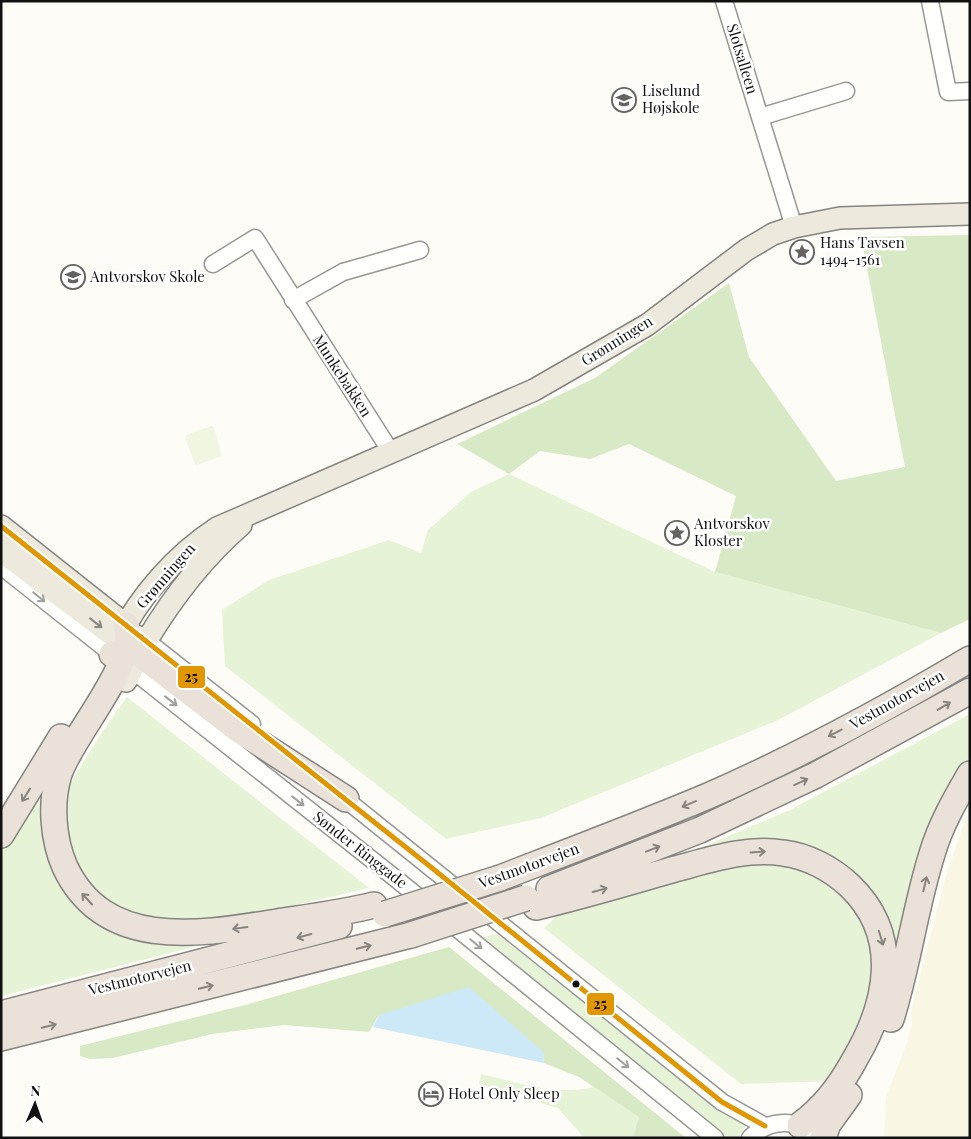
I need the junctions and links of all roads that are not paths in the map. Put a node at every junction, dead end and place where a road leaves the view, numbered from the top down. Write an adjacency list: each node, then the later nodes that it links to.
1 (724, 1): 5 (street, Slotsalleen)
2 (930, 1): 3 (street)
3 (970, 90)
4 (846, 91): 5 (street)
5 (760, 117): 7 (street, Slotsalleen)
6 (970, 214): 7 (main road, Grønningen)
7 (794, 227): 11 (main road, Grønningen)
8 (420, 250): 10 (street)
9 (213, 264): 10 (street, Munkebakken)
10 (293, 300): 11 (street, Munkebakken)
11 (391, 452): 12 (main road, Grønningen)
12 (266, 507): 16 (main road, Grønningen); 16 (main road, Grønningen)
13 (1, 526): 16 (main road, Sønder Ringgade)
14 (1, 551): 16 (main road, one-way to 16)
15 (1, 566): 16 (street, Sønder Ringgade, one-way to 16)
16 (129, 649): 20 (highway); 21 (highway, one-way to 21); 23 (highway, one-way to 16); 28 (street, Sønder Ringgade, one-way to 28)
17 (970, 659): 23 (highway, Vestmotorvejen, one-way to 23, bridge)
18 (970, 691): 22 (highway, Vestmotorvejen, one-way to 18)
19 (970, 774): 30 (highway, one-way to 19)
20 (346, 799): 26 (street, Sønder Ringgade)
21 (1, 835)
22 (531, 903): 25 (highway, Vestmotorvejen, one-way to 22, bridge); 27 (highway, one-way to 27)
23 (380, 910): 24 (highway, Vestmotorvejen, one-way to 24)
24 (1, 1014)
25 (1, 1038)
26 (765, 1126): 27 (street); 29 (street)
27 (808, 1132)
28 (715, 1138)
29 (750, 1138)
30 (823, 1138)

